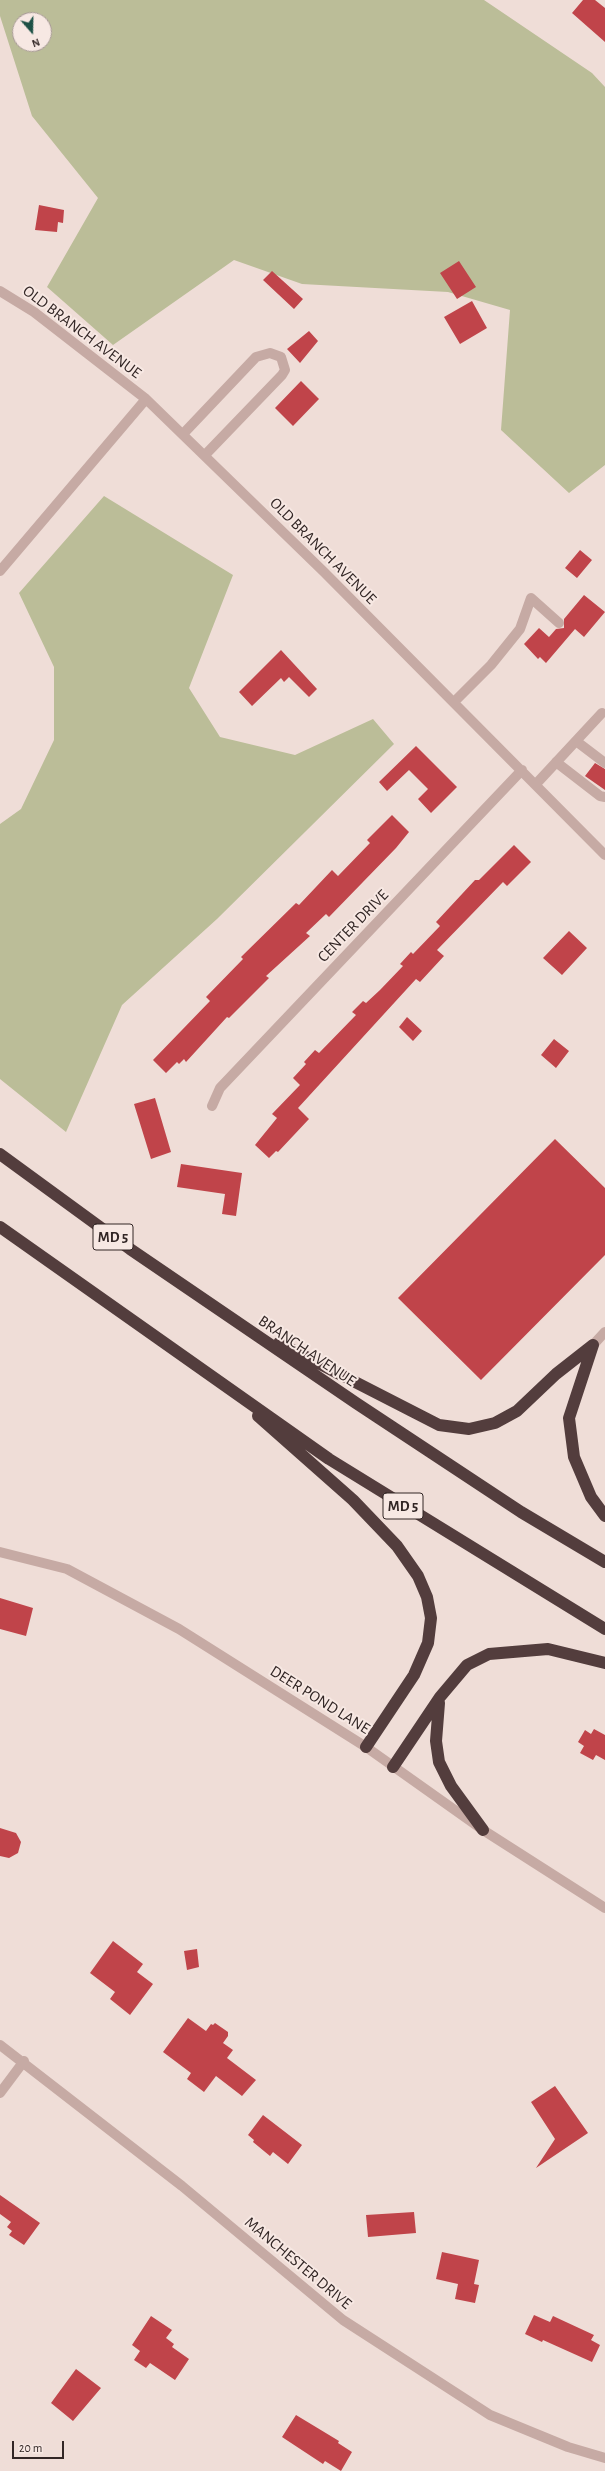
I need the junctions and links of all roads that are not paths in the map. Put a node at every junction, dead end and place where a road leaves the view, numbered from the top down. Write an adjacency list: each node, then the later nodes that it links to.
1 (0, 291): 2 (street, OLD BRANCH AVENUE)
2 (146, 400): 3 (street, OLD BRANCH AVENUE); 5 (street)
3 (183, 434): 4 (street, OLD BRANCH AVENUE); 4 (street)
4 (205, 455): 7 (street, OLD BRANCH AVENUE)
5 (0, 571)
6 (559, 623): 7 (street)
7 (454, 702): 12 (street, OLD BRANCH AVENUE)
8 (602, 713): 9 (street)
9 (576, 741): 10 (street); 11 (street)
10 (556, 762): 13 (street); 14 (street)
11 (605, 763)
12 (522, 770): 13 (street, OLD BRANCH AVENUE); 16 (street, CENTER DRIVE)
13 (536, 784): 15 (street, OLD BRANCH AVENUE)
14 (605, 797)
15 (604, 850)
16 (212, 1106)
17 (1, 1154): 19 (highway, BRANCH AVENUE / MD 5)
18 (0, 1227): 22 (highway, MD 5)
19 (227, 1315): 21 (highway); 25 (highway, BRANCH AVENUE / MD 5)
20 (605, 1332): 21 (street)
21 (593, 1345): 23 (highway)
22 (207, 1372): 26 (highway, MD 5); 29 (highway)
23 (605, 1516)
24 (0, 1552): 29 (street, DEER POND LANE)
25 (605, 1562)
26 (605, 1629)
27 (605, 1663): 28 (highway)
28 (440, 1697): 30 (highway); 31 (highway)
29 (366, 1747): 30 (street, DEER POND LANE)
30 (393, 1767): 31 (street, DEER POND LANE)
31 (483, 1830): 32 (street, DEER POND LANE)
32 (605, 1908)
33 (0, 2045): 34 (street, MANCHESTER DRIVE)
34 (24, 2061): 35 (street); 36 (street, MANCHESTER DRIVE)
35 (0, 2093)
36 (605, 2458)

